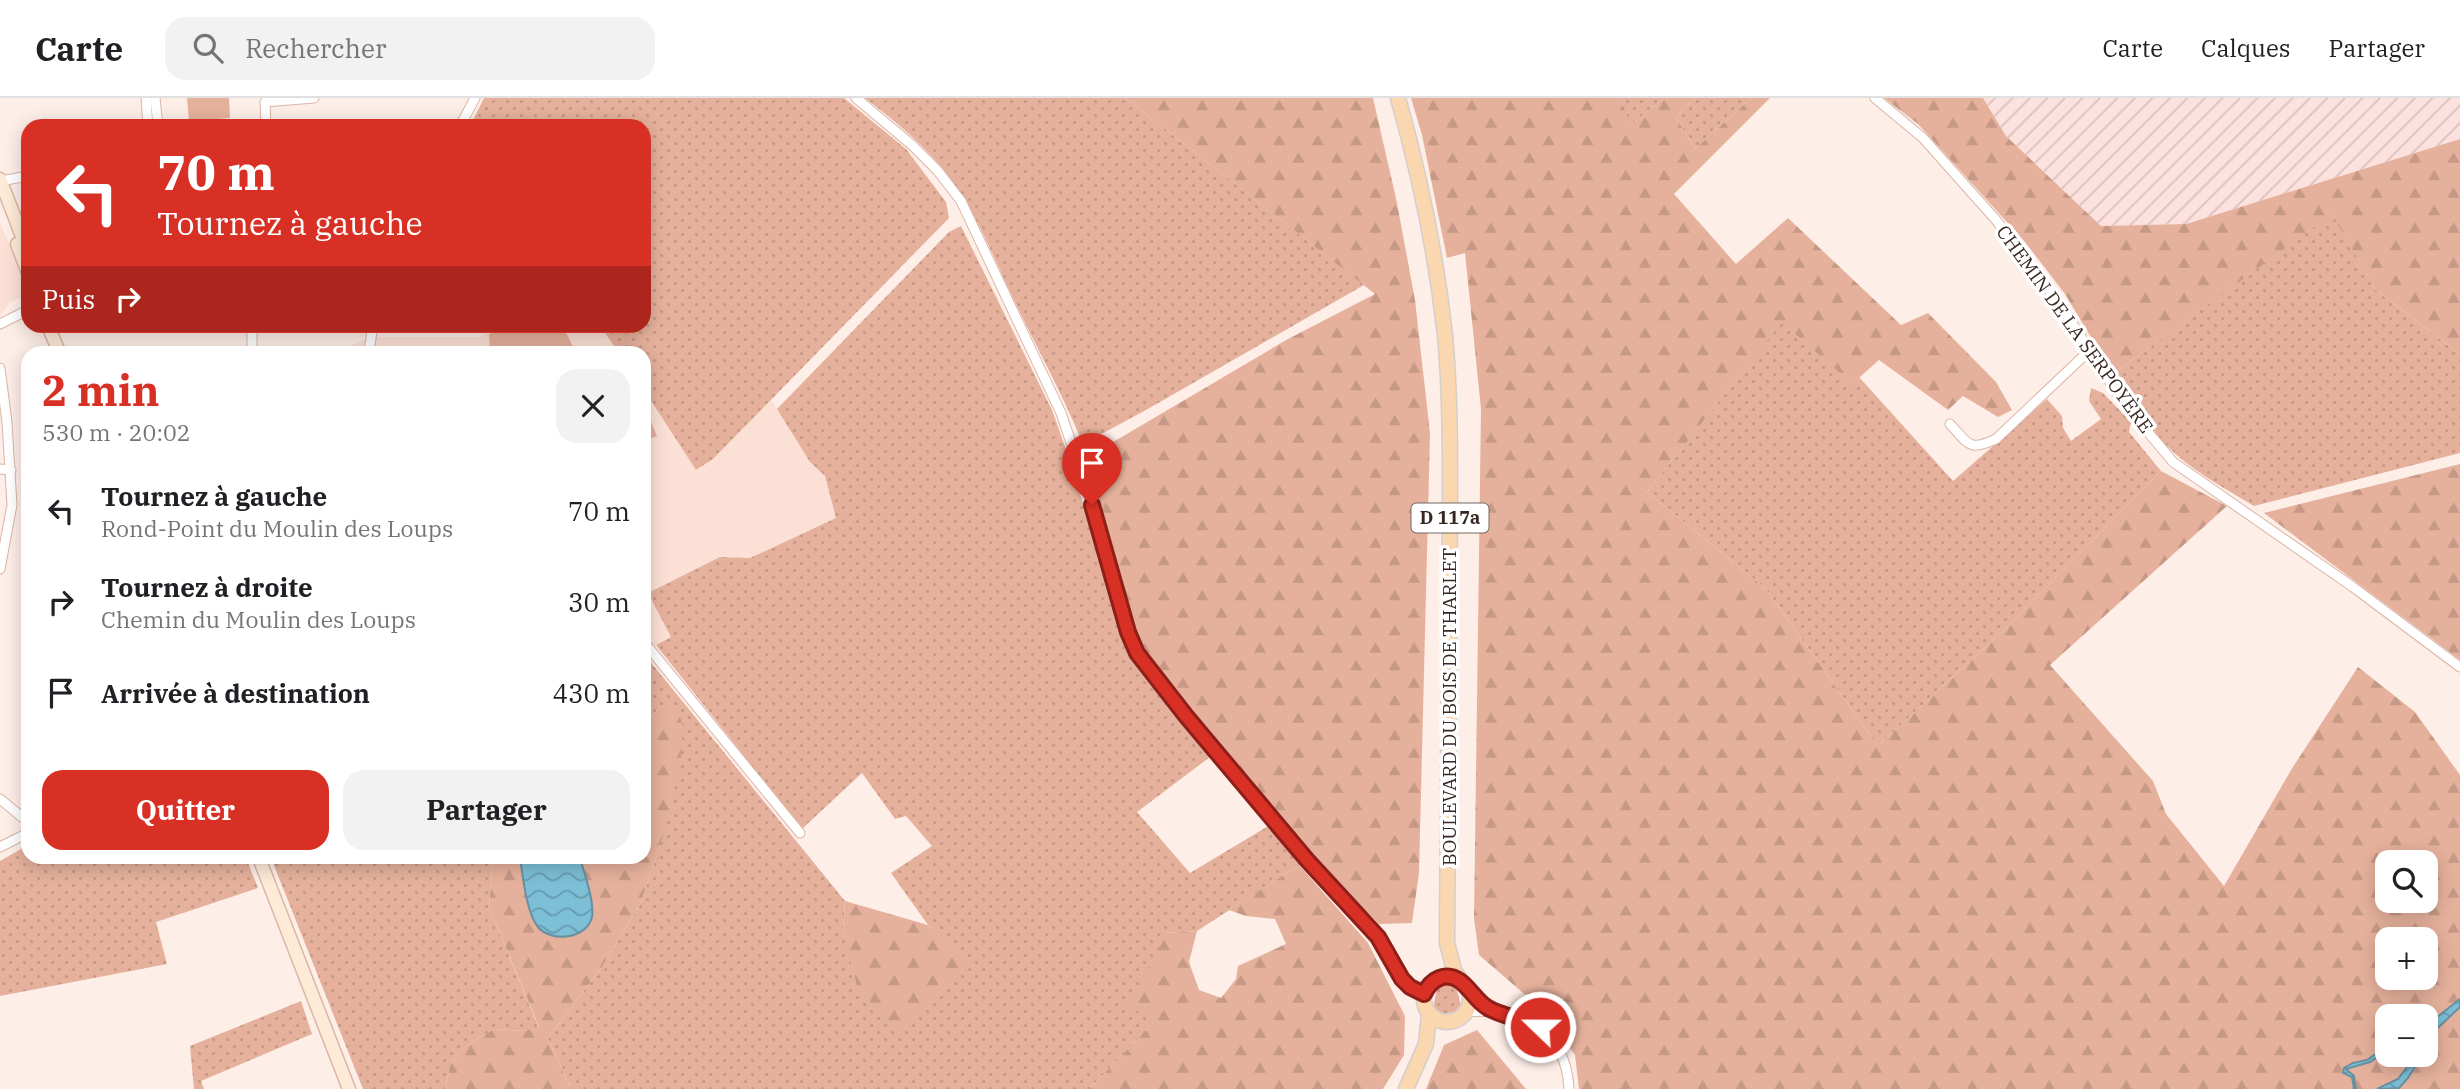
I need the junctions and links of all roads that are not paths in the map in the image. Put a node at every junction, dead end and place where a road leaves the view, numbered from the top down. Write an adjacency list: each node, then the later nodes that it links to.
1 (146, 98): 8 (street)
2 (156, 98): 9 (street)
3 (314, 98): 10 (street)
4 (475, 98): 11 (street)
5 (856, 98): 36 (street)
6 (1398, 98): 33 (main road, BOULEVARD DU BOIS DE THARLET / D 117a)
7 (1875, 98): 19 (street, CHEMIN DE LA SERPOYÈRE)
8 (148, 119)
9 (158, 119)
10 (266, 119)
11 (464, 119)
12 (21, 177): 13 (street)
13 (0, 180): 15 (main road)
14 (0, 201): 16 (main road)
15 (21, 234)
16 (21, 255)
17 (21, 314): 18 (street)
18 (0, 324)
19 (2090, 350): 21 (street); 26 (street, CHEMIN DE LA SERPOYÈRE)
20 (0, 368): 23 (street)
21 (1950, 425)
22 (0, 469): 23 (street)
23 (11, 470): 24 (street)
24 (0, 569)
25 (651, 651): 29 (street)
26 (2460, 667)
27 (0, 799): 28 (street)
28 (21, 816)
29 (800, 833)
30 (21, 837): 31 (street)
31 (0, 848)
32 (261, 864): 42 (main road)
33 (1447, 943): 34 (main road, BOULEVARD DU BOIS DE THARLET / D 117a); 35 (main road, BOULEVARD DU BOIS DE THARLET / D 117a)
34 (1436, 979): 35 (main road); 36 (main road)
35 (1465, 987): 37 (street); 38 (main road)
36 (1424, 994): 39 (main road)
37 (1490, 1010): 38 (street); 44 (street)
38 (1466, 1012): 40 (main road)
39 (1429, 1014): 40 (main road); 41 (main road)
40 (1448, 1023): 41 (main road)
41 (1426, 1044): 43 (main road)
42 (349, 1089)
43 (1406, 1089)
44 (1569, 1089)

